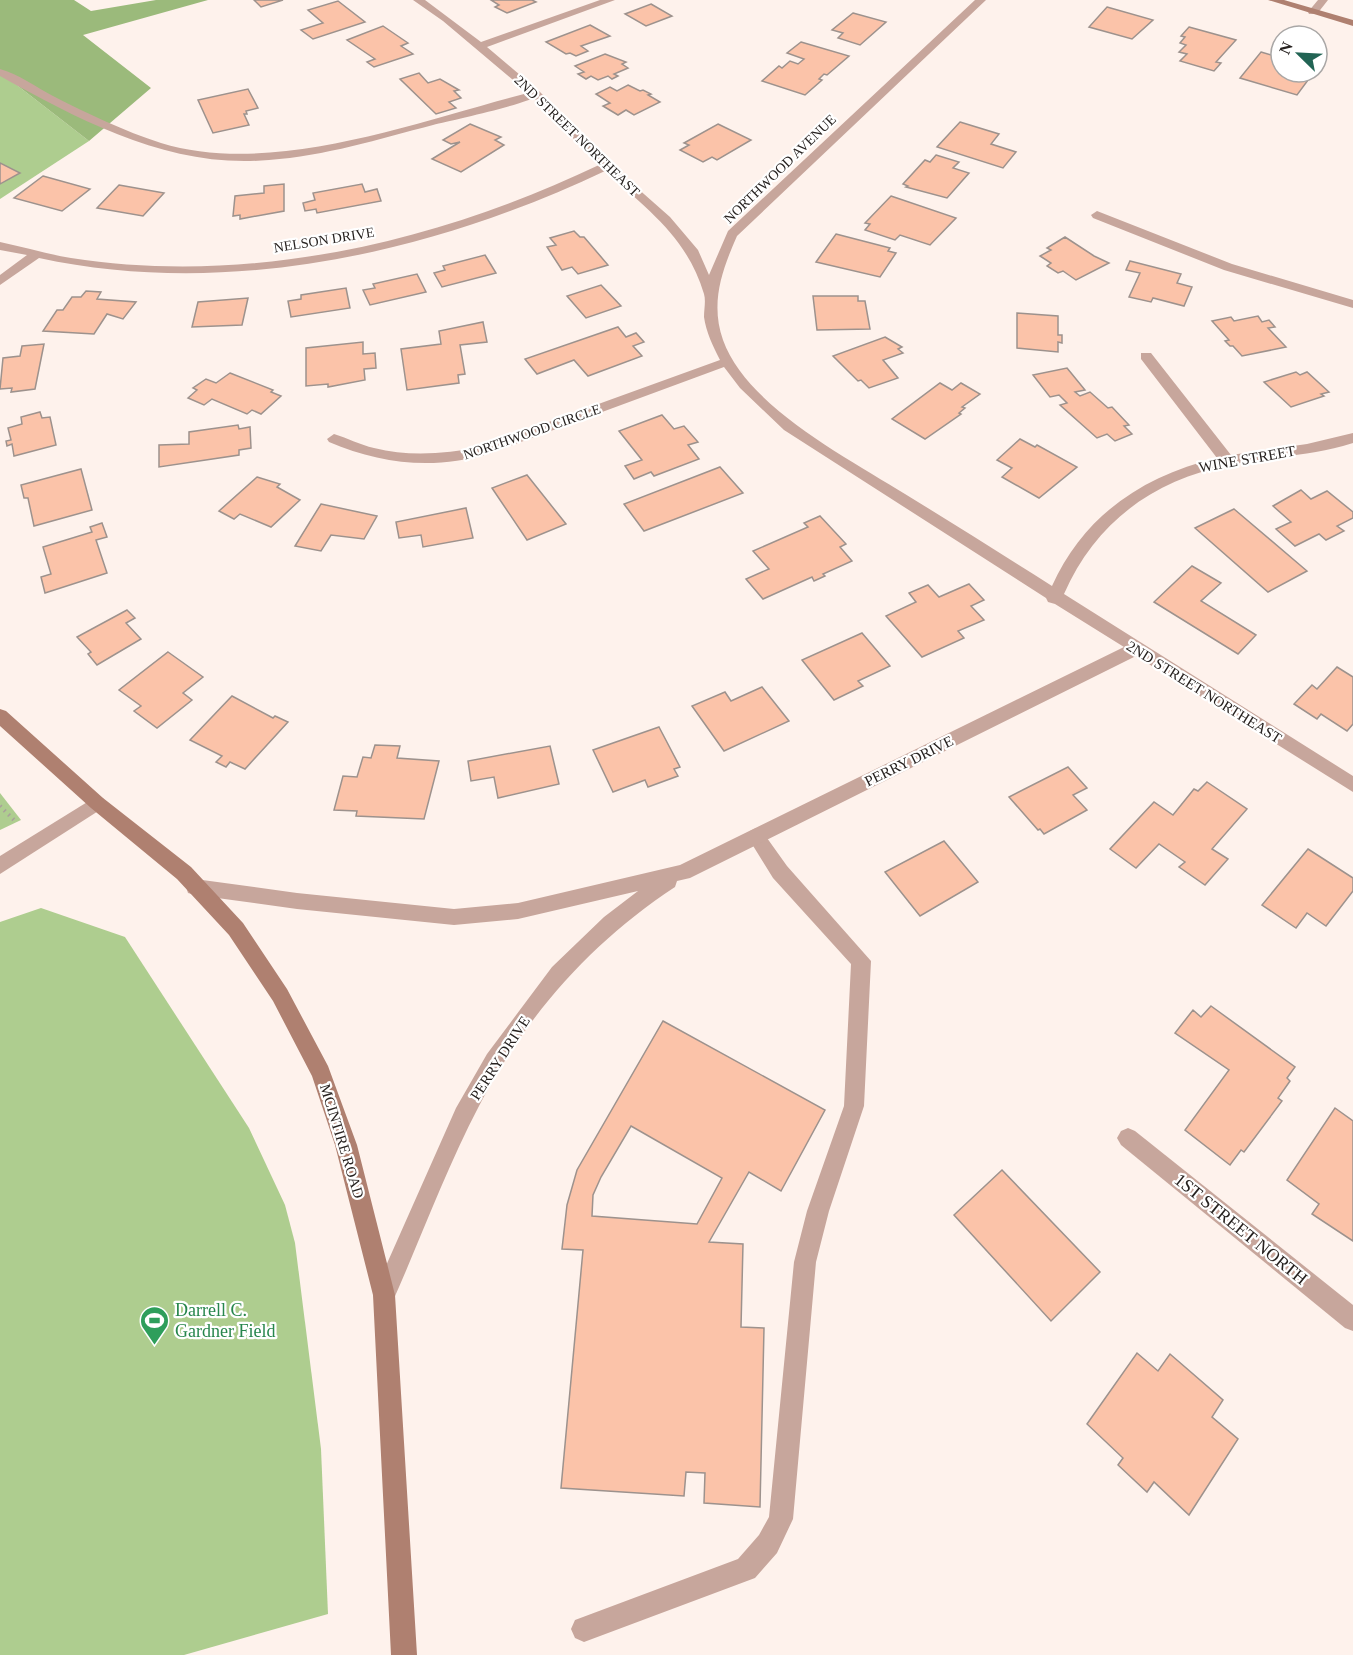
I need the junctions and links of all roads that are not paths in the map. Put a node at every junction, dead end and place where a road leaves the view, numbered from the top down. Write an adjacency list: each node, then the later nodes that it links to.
1 (418, 0): 8 (street, 2ND STREET NORTHEAST)
2 (610, 0): 8 (street)
3 (981, 0): 16 (street, NORTHWOOD AVENUE)
4 (1273, 0): 6 (main road)
5 (1323, 0): 6 (street)
6 (1313, 12): 7 (main road)
7 (1353, 23)
8 (481, 46): 10 (street, 2ND STREET NORTHEAST)
9 (0, 72): 10 (street)
10 (536, 94): 11 (street, 2ND STREET NORTHEAST)
11 (606, 166): 14 (street, NELSON DRIVE); 16 (street, 2ND STREET NORTHEAST)
12 (1097, 215): 17 (street)
13 (0, 246): 14 (street, NELSON DRIVE)
14 (34, 256): 15 (street)
15 (0, 281)
16 (710, 294): 19 (street, NORTHWOOD AVENUE)
17 (1353, 304)
18 (1146, 356): 22 (street)
19 (726, 362): 21 (street, NORTHWOOD CIRCLE); 23 (street, NORTHWOOD AVENUE)
20 (1353, 438): 22 (street, WINE STREET)
21 (334, 439)
22 (1227, 460): 23 (street, WINE STREET)
23 (1054, 598): 24 (street, 2ND STREET NORTHEAST)
24 (1135, 649): 26 (street, 2ND STREET NORTHEAST); 28 (street, PERRY DRIVE)
25 (0, 716): 27 (main road, MCINTIRE ROAD)
26 (1353, 785)
27 (97, 803): 29 (street); 31 (main road, MCINTIRE ROAD)
28 (756, 836): 30 (street, PERRY DRIVE); 35 (street)
29 (0, 866)
30 (683, 872): 31 (street, PERRY DRIVE); 33 (street, PERRY DRIVE)
31 (195, 886): 33 (main road, MCINTIRE ROAD)
32 (1128, 1138): 34 (street, 1ST STREET NORTH)
33 (384, 1295): 36 (main road, MCINTIRE ROAD)
34 (1353, 1320)
35 (584, 1629)
36 (404, 1655)

